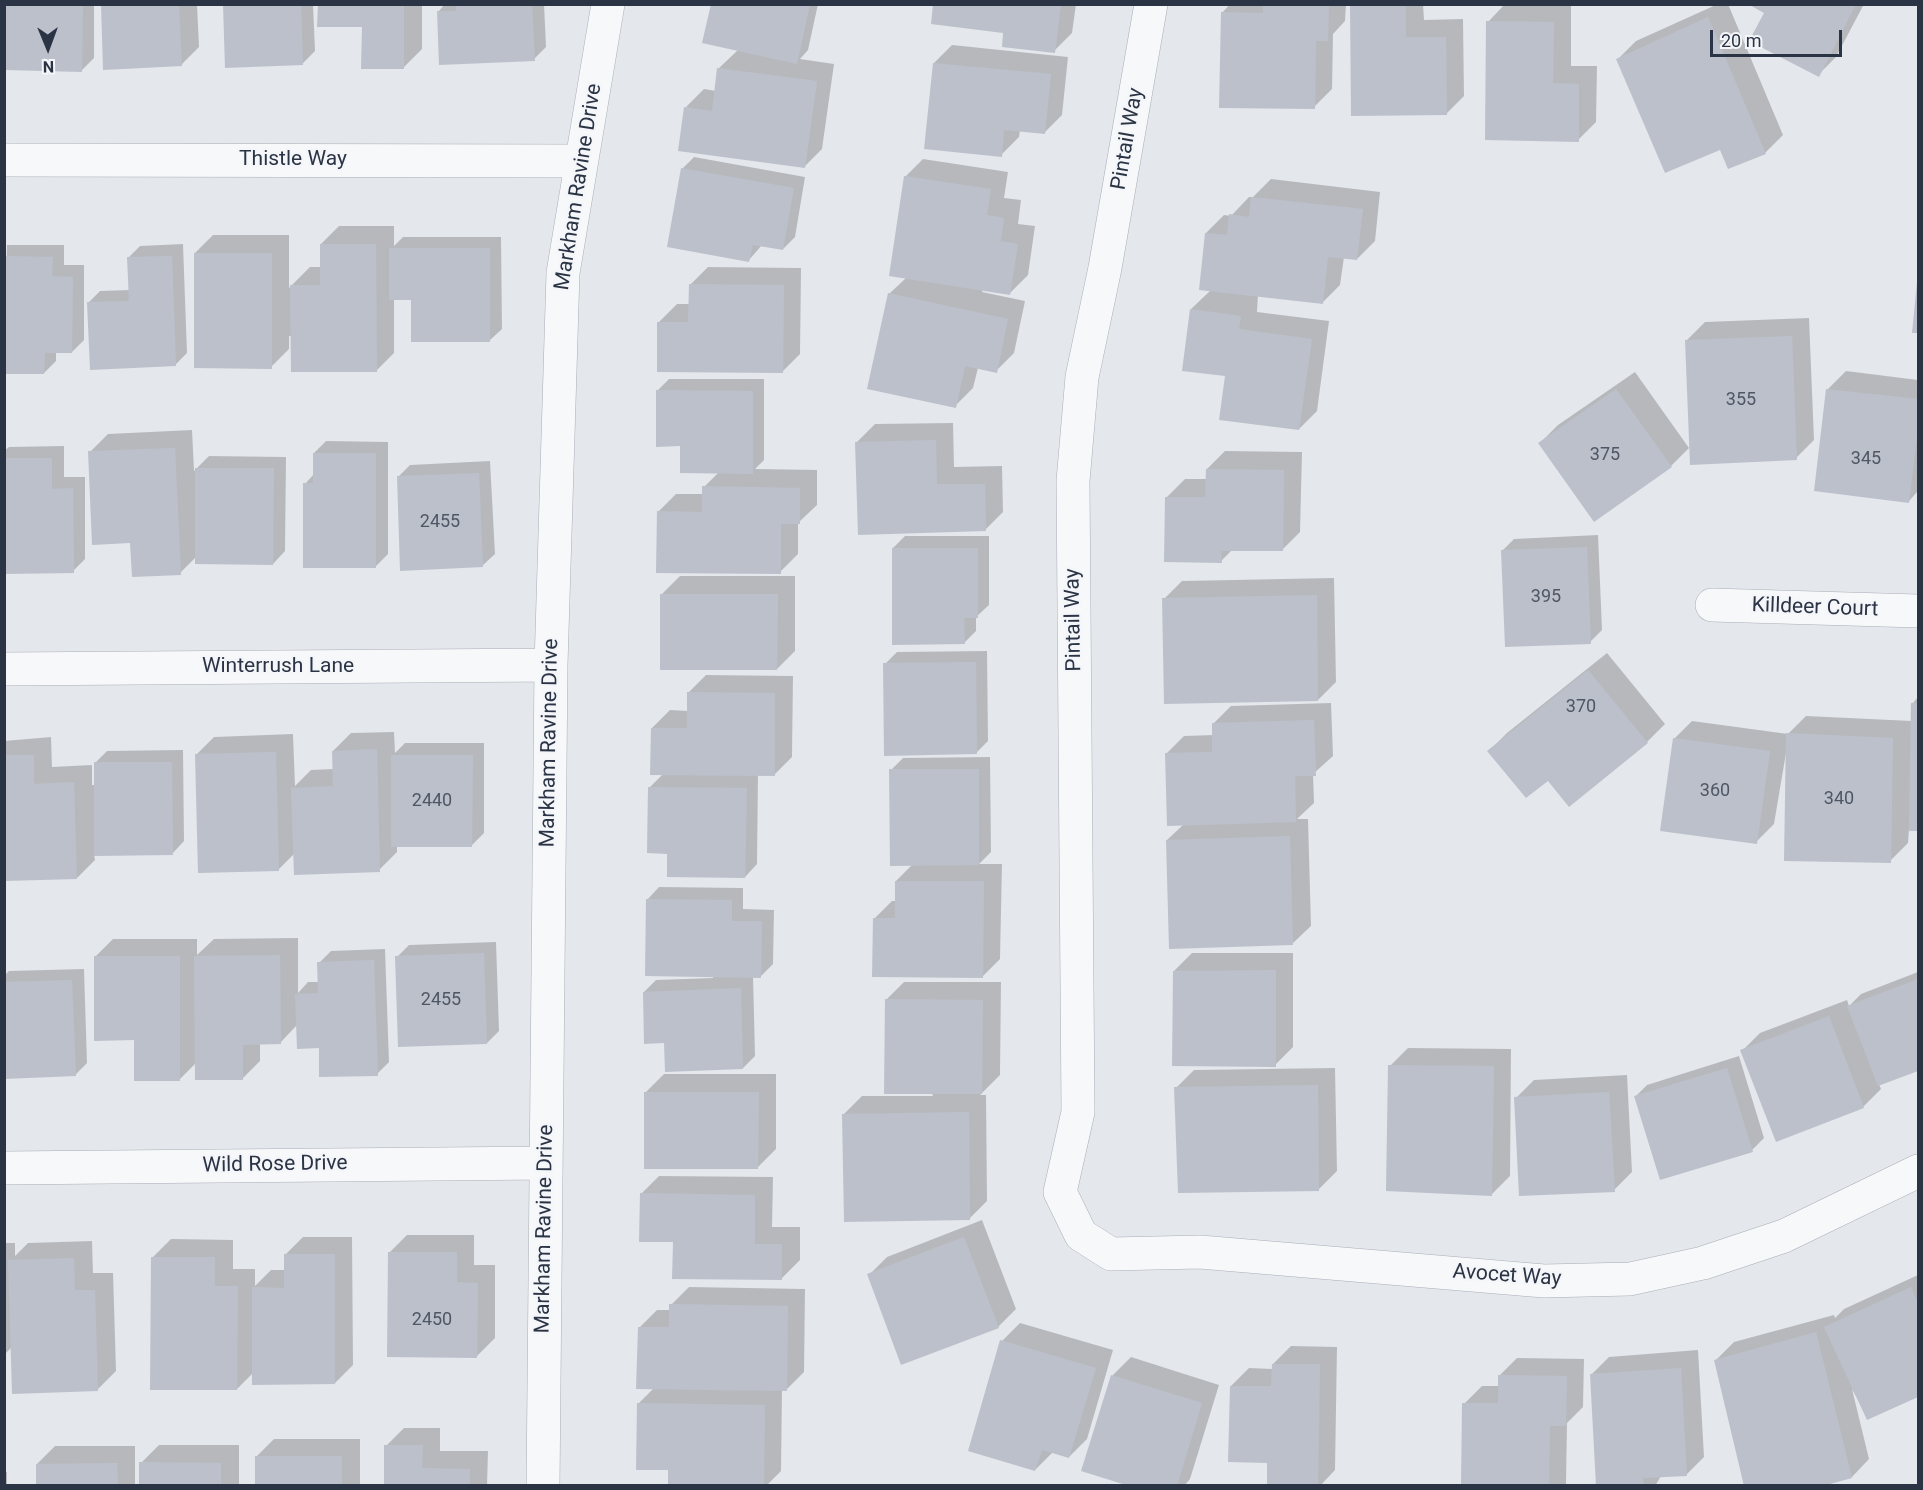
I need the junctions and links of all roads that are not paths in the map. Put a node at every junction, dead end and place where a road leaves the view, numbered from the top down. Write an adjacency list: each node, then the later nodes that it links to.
1 (608, 4): 4 (street, Markham Ravine Drive)
2 (1150, 4): 12 (street, Pintail Way)
3 (4, 160): 4 (street, Thistle Way)
4 (581, 160): 7 (street, Markham Ravine Drive)
5 (1712, 605): 6 (street, Killdeer Court)
6 (1918, 611)
7 (551, 665): 8 (street, Winterrush Lane); 9 (street, Markham Ravine Drive)
8 (4, 669)
9 (546, 1163): 10 (street, Wild Rose Drive); 13 (street, Markham Ravine Drive)
10 (4, 1168)
11 (1918, 1171): 12 (street, Avocet Way)
12 (1081, 1235)
13 (543, 1485)

